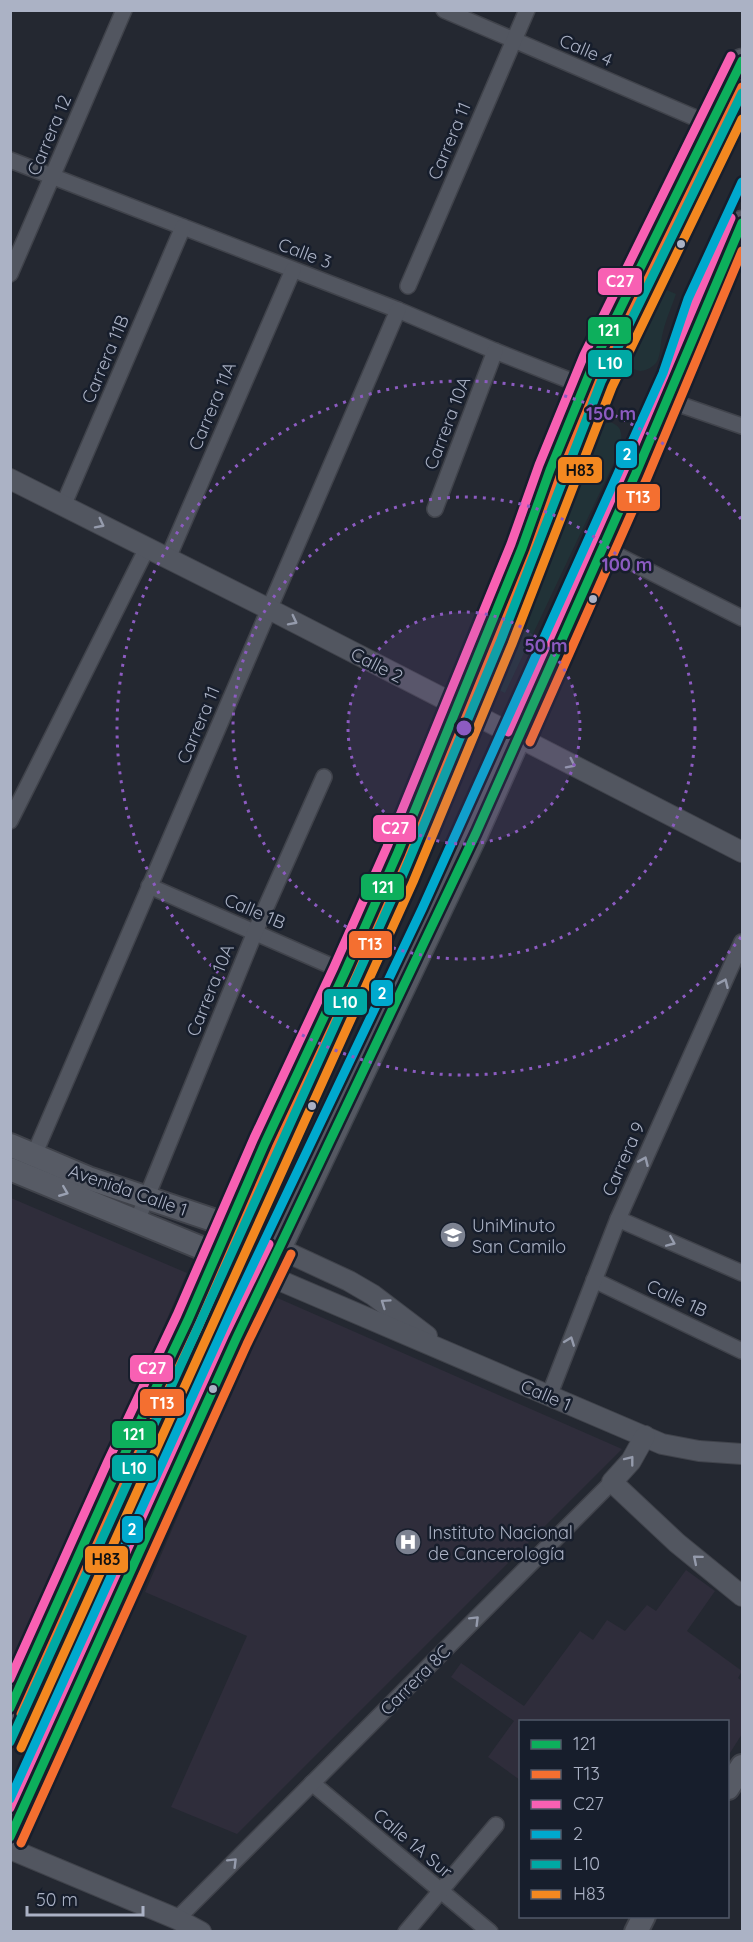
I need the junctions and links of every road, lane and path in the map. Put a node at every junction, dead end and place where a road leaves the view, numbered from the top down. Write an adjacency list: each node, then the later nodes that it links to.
1 (124, 10): 8 (street, Carrera 12)
2 (444, 10): 4 (street, Calle 4)
3 (526, 10): 4 (street, Carrera 11)
4 (514, 40): 6 (street, Calle 4); 13 (street, Carrera 11)
5 (742, 61): 6 (main road)
6 (712, 125): 16 (main road)
7 (10, 160): 8 (street, Calle 3)
8 (52, 177): 10 (street, Calle 3); 12 (street, Carrera 12)
9 (742, 223): 17 (main road)
10 (183, 227): 11 (street, Calle 3); 20 (street, Carrera 11B)
11 (293, 270): 14 (street, Calle 3); 24 (street, Carrera 11A)
12 (10, 274)
13 (408, 286)
14 (398, 310): 15 (street, Calle 3); 25 (street, Carrera 11)
15 (495, 351): 16 (street, Calle 3); 21 (street, Carrera 10A)
16 (584, 386): 27 (main road)
17 (667, 400): 18 (street); 23 (main road)
18 (742, 426)
19 (10, 479): 20 (street, Calle 2)
20 (63, 506): 22 (street, Calle 2, one-way to 22)
21 (435, 509)
22 (147, 548): 24 (street, Calle 2); 30 (street)
23 (603, 548): 26 (street); 28 (main road)
24 (168, 558): 25 (street, Calle 2)
25 (269, 609): 27 (street, Calle 2, one-way to 27); 32 (street, Carrera 11)
26 (742, 618)
27 (458, 706): 28 (street, Calle 2); 35 (main road)
28 (519, 737): 31 (street, Calle 2, one-way to 31); 43 (main road)
29 (324, 777): 33 (street, Carrera 10A)
30 (10, 821)
31 (742, 852)
32 (149, 886): 33 (street, Calle 1B); 37 (street, Carrera 11)
33 (255, 932): 35 (street, Calle 1B); 39 (street, Carrera 10A)
34 (742, 942): 40 (street, Carrera 9, one-way to 34)
35 (345, 972): 42 (main road)
36 (10, 1145): 37 (main road, Avenida Calle 1)
37 (33, 1155): 39 (main road, Avenida Calle 1)
38 (10, 1169): 41 (main road, Avenida Calle 1, one-way to 41)
39 (146, 1197): 41 (street, Carrera 10A); 42 (main road, Avenida Calle 1)
40 (618, 1219): 45 (street, one-way to 45); 47 (street, Carrera 9)
41 (137, 1221): 44 (main road, Avenida Calle 1)
42 (229, 1226): 43 (main road, Avenida Calle 1); 44 (main road)
43 (280, 1249): 46 (main road); 49 (street, Calle 1, one-way to 43)
44 (216, 1254): 46 (main road, Avenida Calle 1); 55 (main road)
45 (742, 1273)
46 (267, 1275): 49 (street, Calle 1); 60 (main road)
47 (594, 1280): 48 (street, Calle 1B); 50 (street, Carrera 9, one-way to 47)
48 (742, 1351)
49 (448, 1352): 50 (street, Calle 1)
50 (549, 1396): 51 (street, Calle 1)
51 (645, 1436): 52 (street, Calle 1); 53 (street, Carrera 8C, one-way to 51)
52 (742, 1454)
53 (612, 1482): 54 (street, one-way to 53); 57 (street, Carrera 8C, one-way to 53)
54 (742, 1596)
55 (10, 1709)
56 (742, 1766): 58 (main road)
57 (312, 1783): 62 (street, Calle 1A Sur); 64 (street, Carrera 8C, one-way to 57)
58 (729, 1786)
59 (496, 1825): 62 (street)
60 (10, 1838)
61 (10, 1849): 64 (street)
62 (441, 1891): 66 (street); 67 (street, Calle 1A Sur)
63 (643, 1918): 68 (main road)
64 (177, 1919): 65 (street)
65 (201, 1932)
66 (406, 1932)
67 (490, 1932)
68 (636, 1932)

